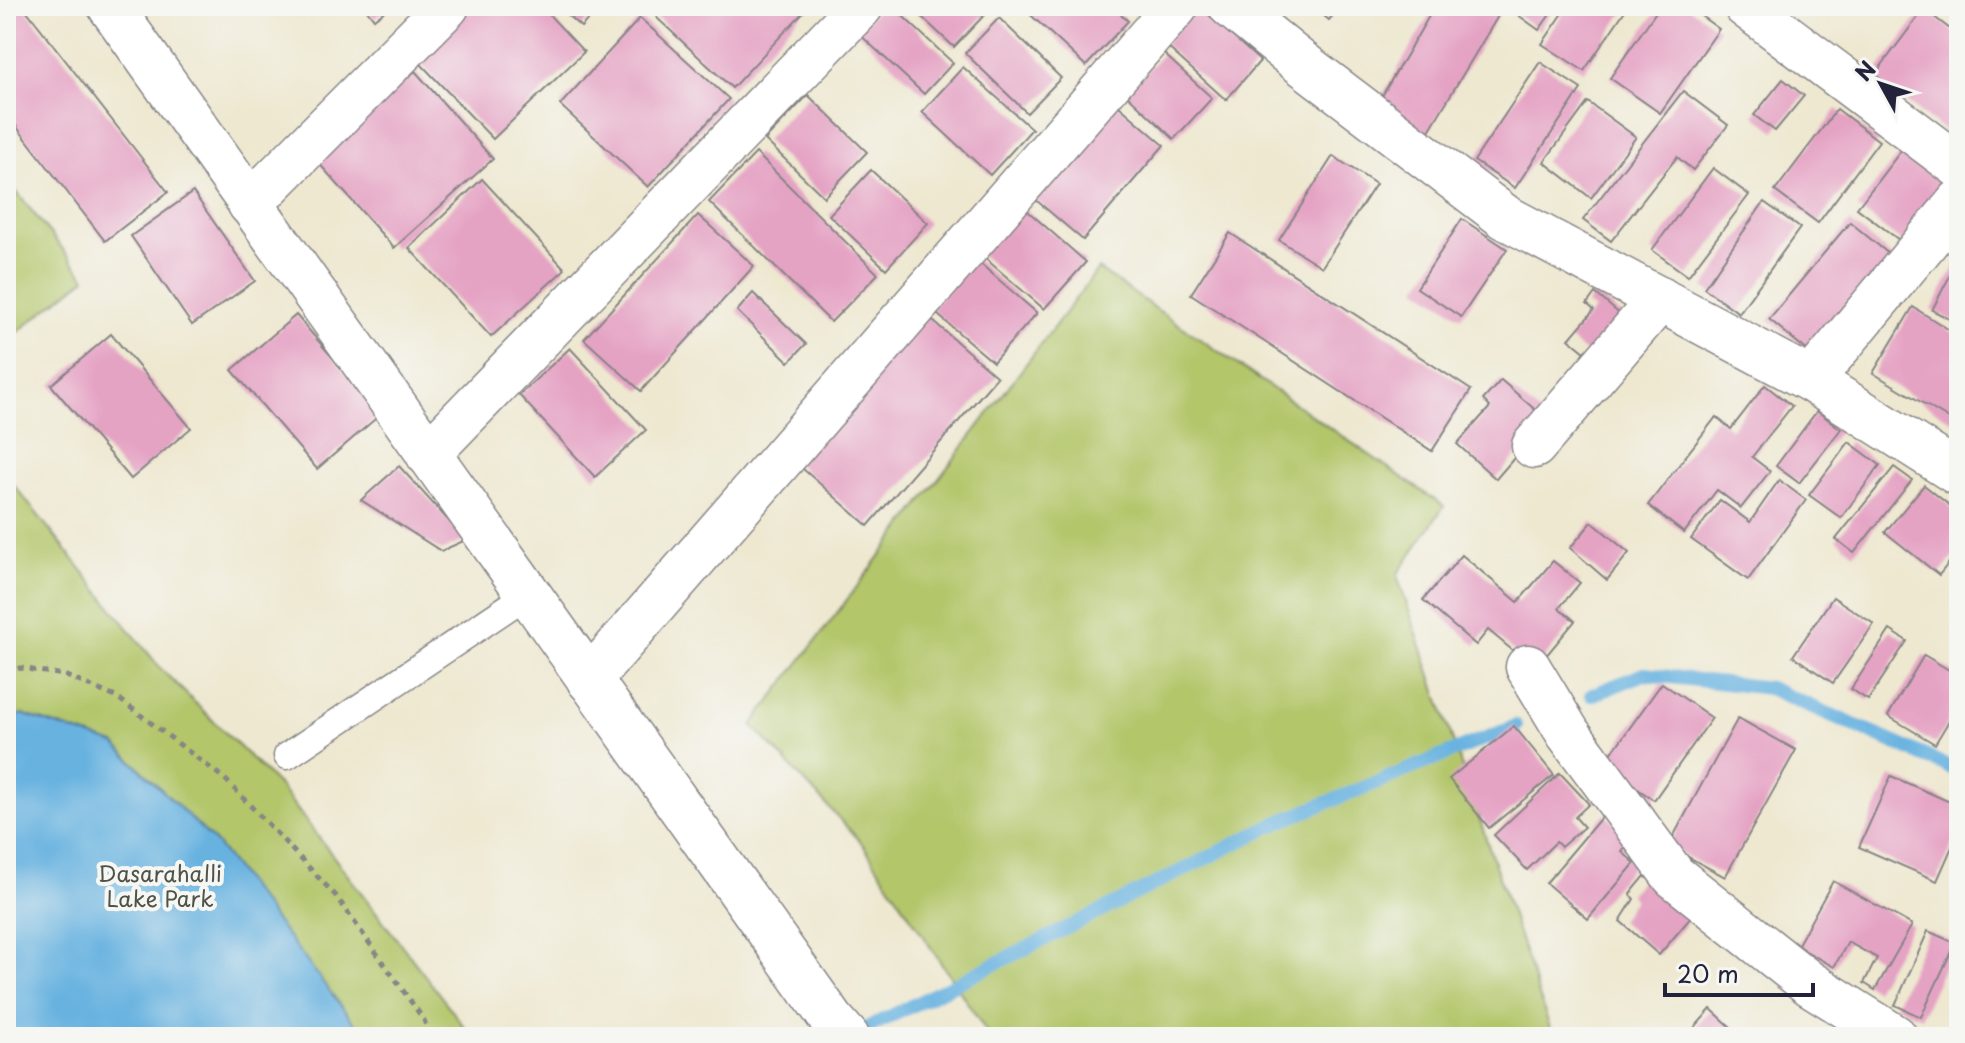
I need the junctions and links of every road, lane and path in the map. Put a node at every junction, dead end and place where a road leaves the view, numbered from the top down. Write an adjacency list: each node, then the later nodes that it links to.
1 (110, 6): 9 (street)
2 (447, 6): 9 (street)
3 (861, 6): 13 (street)
4 (1176, 6): 18 (street)
5 (1231, 6): 10 (street)
6 (1746, 6): 7 (street)
7 (1959, 166)
8 (1959, 202): 11 (street)
9 (250, 204): 13 (street)
10 (1660, 299): 11 (street); 12 (street)
11 (1811, 380): 14 (street)
12 (1534, 446)
13 (428, 454): 15 (street)
14 (1959, 474)
15 (528, 594): 18 (street); 19 (lane)
16 (1528, 667): 22 (street)
17 (6, 671): 21 (path)
18 (589, 680): 20 (street)
19 (287, 756)
20 (840, 1029)
21 (430, 1037)
22 (1895, 1037)

